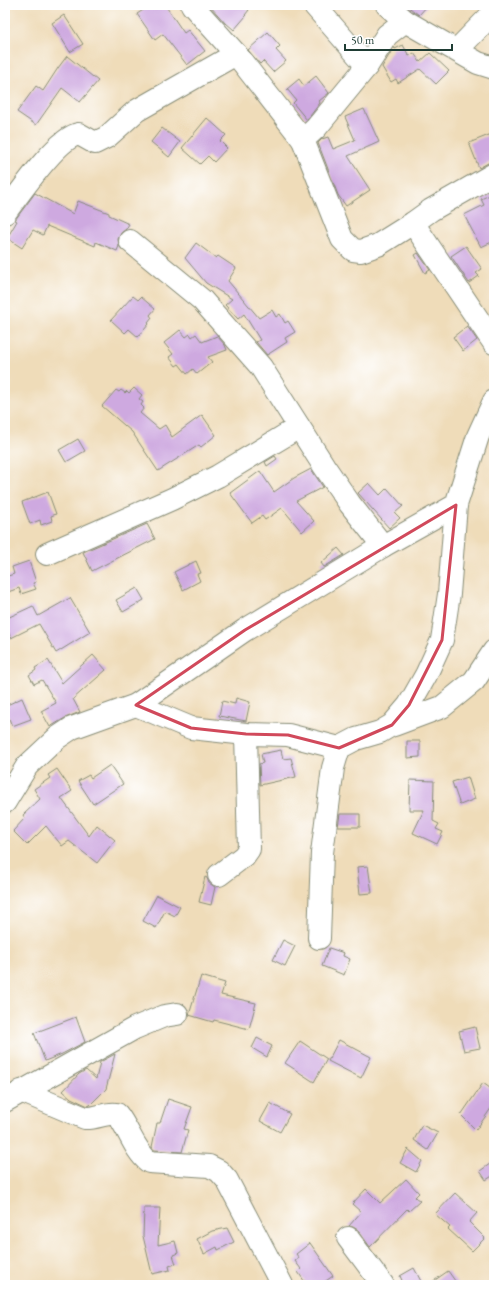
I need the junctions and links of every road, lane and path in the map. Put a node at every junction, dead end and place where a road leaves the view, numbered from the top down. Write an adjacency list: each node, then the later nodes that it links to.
1 (192, 5): 7 (street)
2 (314, 5): 8 (street)
3 (387, 5): 5 (street)
4 (494, 12): 6 (street)
5 (405, 21): 6 (street); 8 (street)
6 (457, 50): 9 (street)
7 (236, 54): 10 (street); 12 (street)
8 (367, 66): 10 (street)
9 (494, 68)
10 (303, 140): 13 (street)
11 (494, 174): 13 (street)
12 (5, 213)
13 (413, 223): 15 (street)
14 (130, 241): 17 (street)
15 (494, 343)
16 (494, 401): 18 (street)
17 (299, 427): 19 (street); 20 (street)
18 (456, 505): 19 (street); 23 (street)
19 (383, 546): 22 (street)
20 (47, 554)
21 (494, 652): 23 (street)
22 (136, 705): 24 (street); 26 (street)
23 (392, 725): 25 (street)
24 (246, 734): 25 (street); 27 (street)
25 (338, 748): 28 (street)
26 (5, 802)
27 (219, 876)
28 (319, 938)
29 (177, 1014): 30 (street)
30 (13, 1096): 32 (street)
31 (348, 1238): 33 (street)
32 (282, 1285)
33 (383, 1285)

